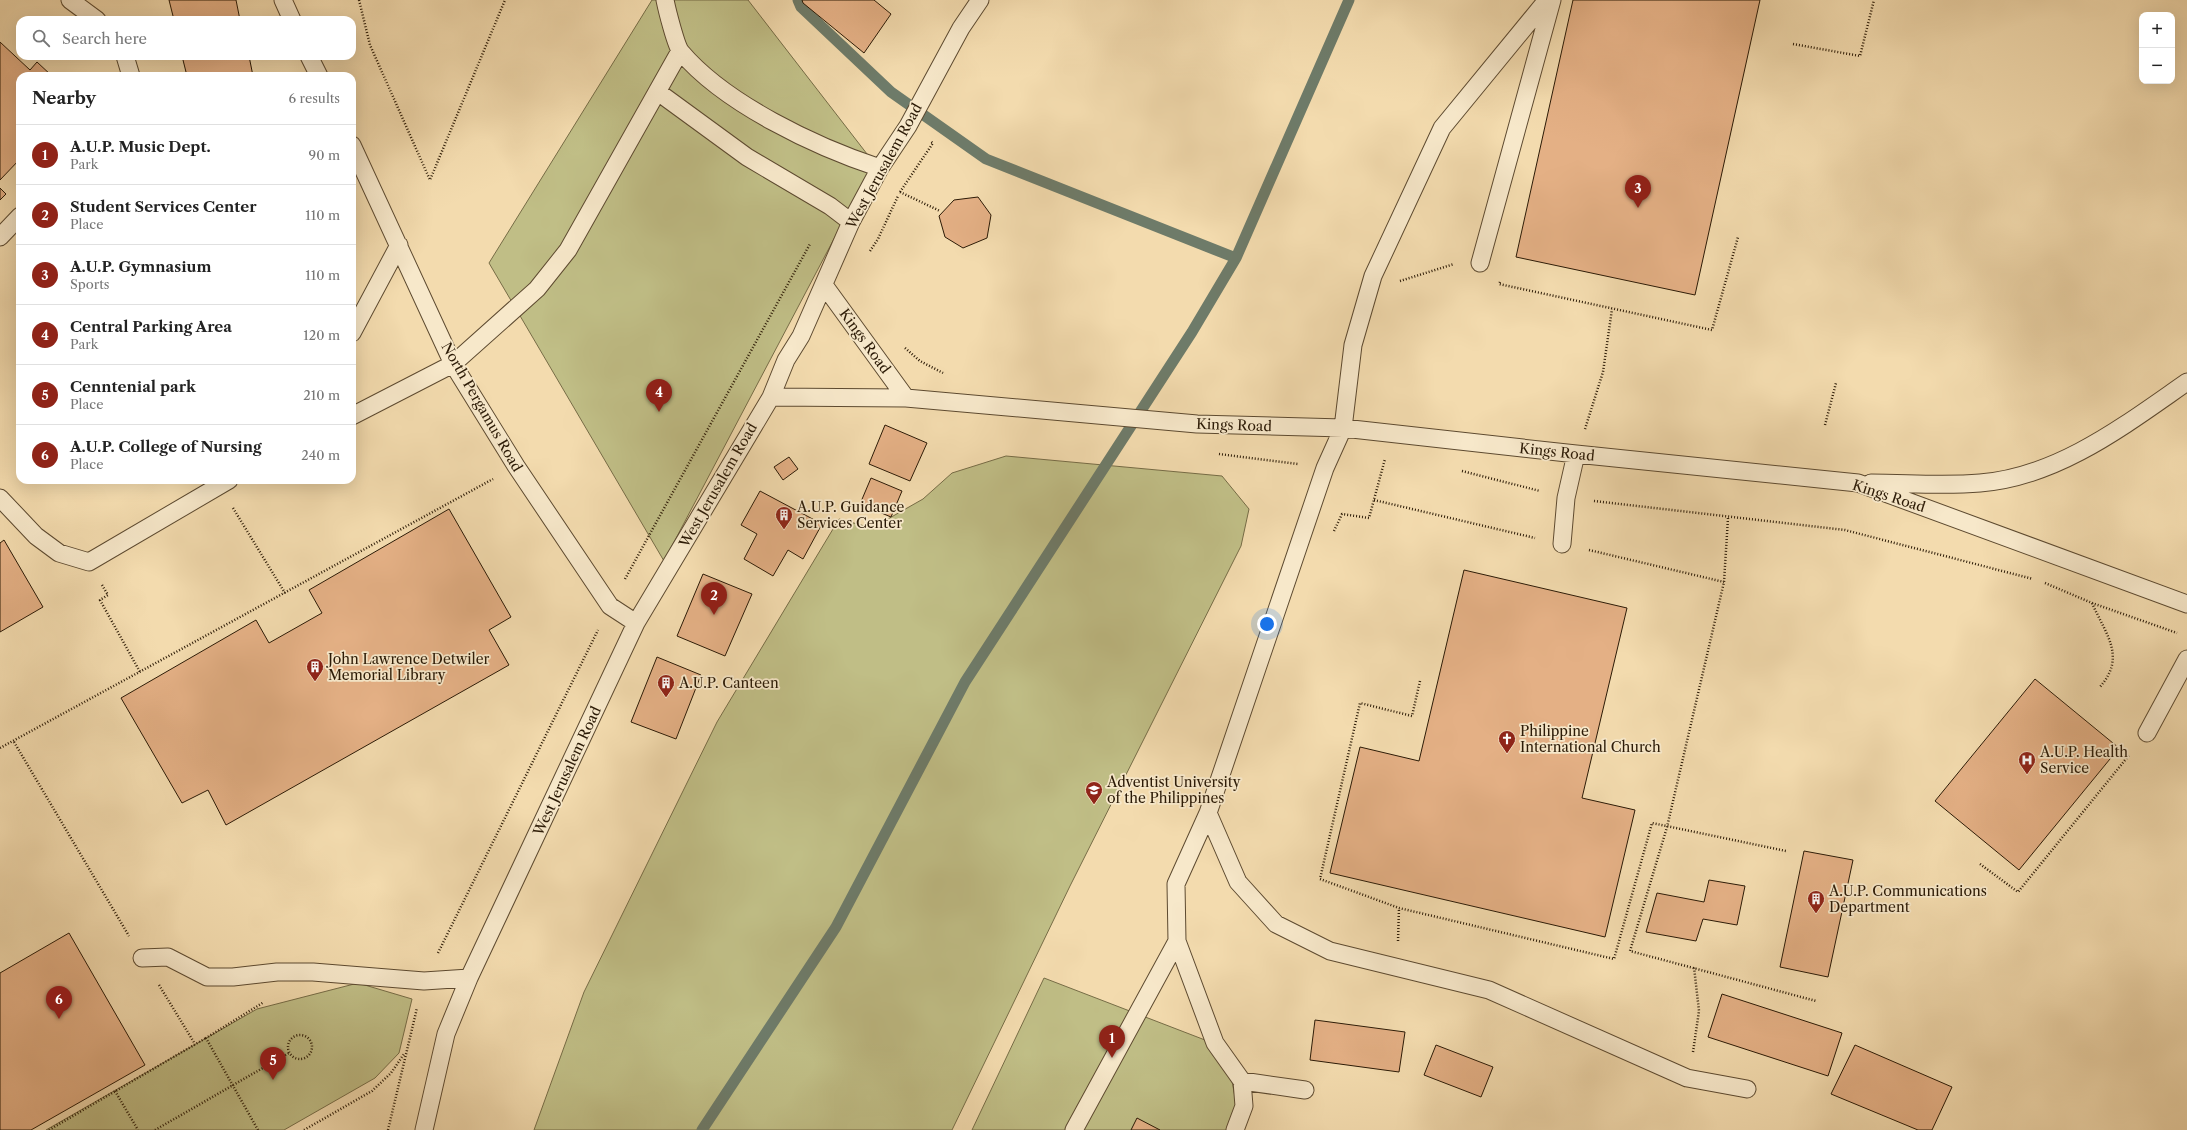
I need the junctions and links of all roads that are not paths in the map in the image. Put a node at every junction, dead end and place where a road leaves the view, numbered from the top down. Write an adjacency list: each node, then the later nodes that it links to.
1 (70, 0): 7 (lane)
2 (283, 0): 8 (lane)
3 (665, 0): 9 (lane)
4 (1547, 0): 29 (lane)
5 (1552, 0): 21 (lane)
6 (976, 1): 16 (lane, West Jerusalem Road)
7 (92, 16)
8 (290, 16)
9 (680, 51): 14 (lane); 16 (lane)
10 (126, 60): 12 (lane)
11 (311, 60): 13 (lane)
12 (130, 72)
13 (317, 72)
14 (658, 92): 18 (lane); 24 (lane)
15 (356, 154): 20 (lane, North Pergamus Road)
16 (880, 168): 18 (lane, West Jerusalem Road)
17 (16, 220): 19 (lane)
18 (851, 222): 22 (lane, West Jerusalem Road)
19 (0, 237)
20 (399, 245): 23 (lane); 24 (lane, North Pergamus Road)
21 (1480, 263)
22 (824, 284): 26 (lane, West Jerusalem Road); 27 (lane, Kings Road)
23 (356, 326)
24 (453, 364): 28 (lane); 36 (lane, North Pergamus Road)
25 (2187, 382): 31 (lane)
26 (771, 397): 27 (lane, Kings Road); 36 (lane, West Jerusalem Road)
27 (906, 398): 29 (lane, Kings Road)
28 (356, 414)
29 (1343, 428): 30 (lane, Kings Road); 39 (lane)
30 (1576, 454): 31 (lane, Kings Road); 34 (lane)
31 (1858, 483): 35 (lane, Kings Road)
32 (222, 484): 33 (lane)
33 (0, 498)
34 (1562, 544)
35 (2187, 604)
36 (636, 623): 42 (lane, West Jerusalem Road)
37 (2187, 659): 38 (lane)
38 (2147, 734)
39 (1208, 813): 40 (lane); 44 (lane)
40 (1177, 941): 43 (lane); 47 (lane)
41 (142, 958): 42 (lane)
42 (469, 978): 46 (lane, West Jerusalem Road)
43 (1242, 1081): 45 (lane); 48 (lane)
44 (1747, 1089)
45 (1305, 1090)
46 (424, 1130)
47 (1074, 1130)
48 (1235, 1130)

